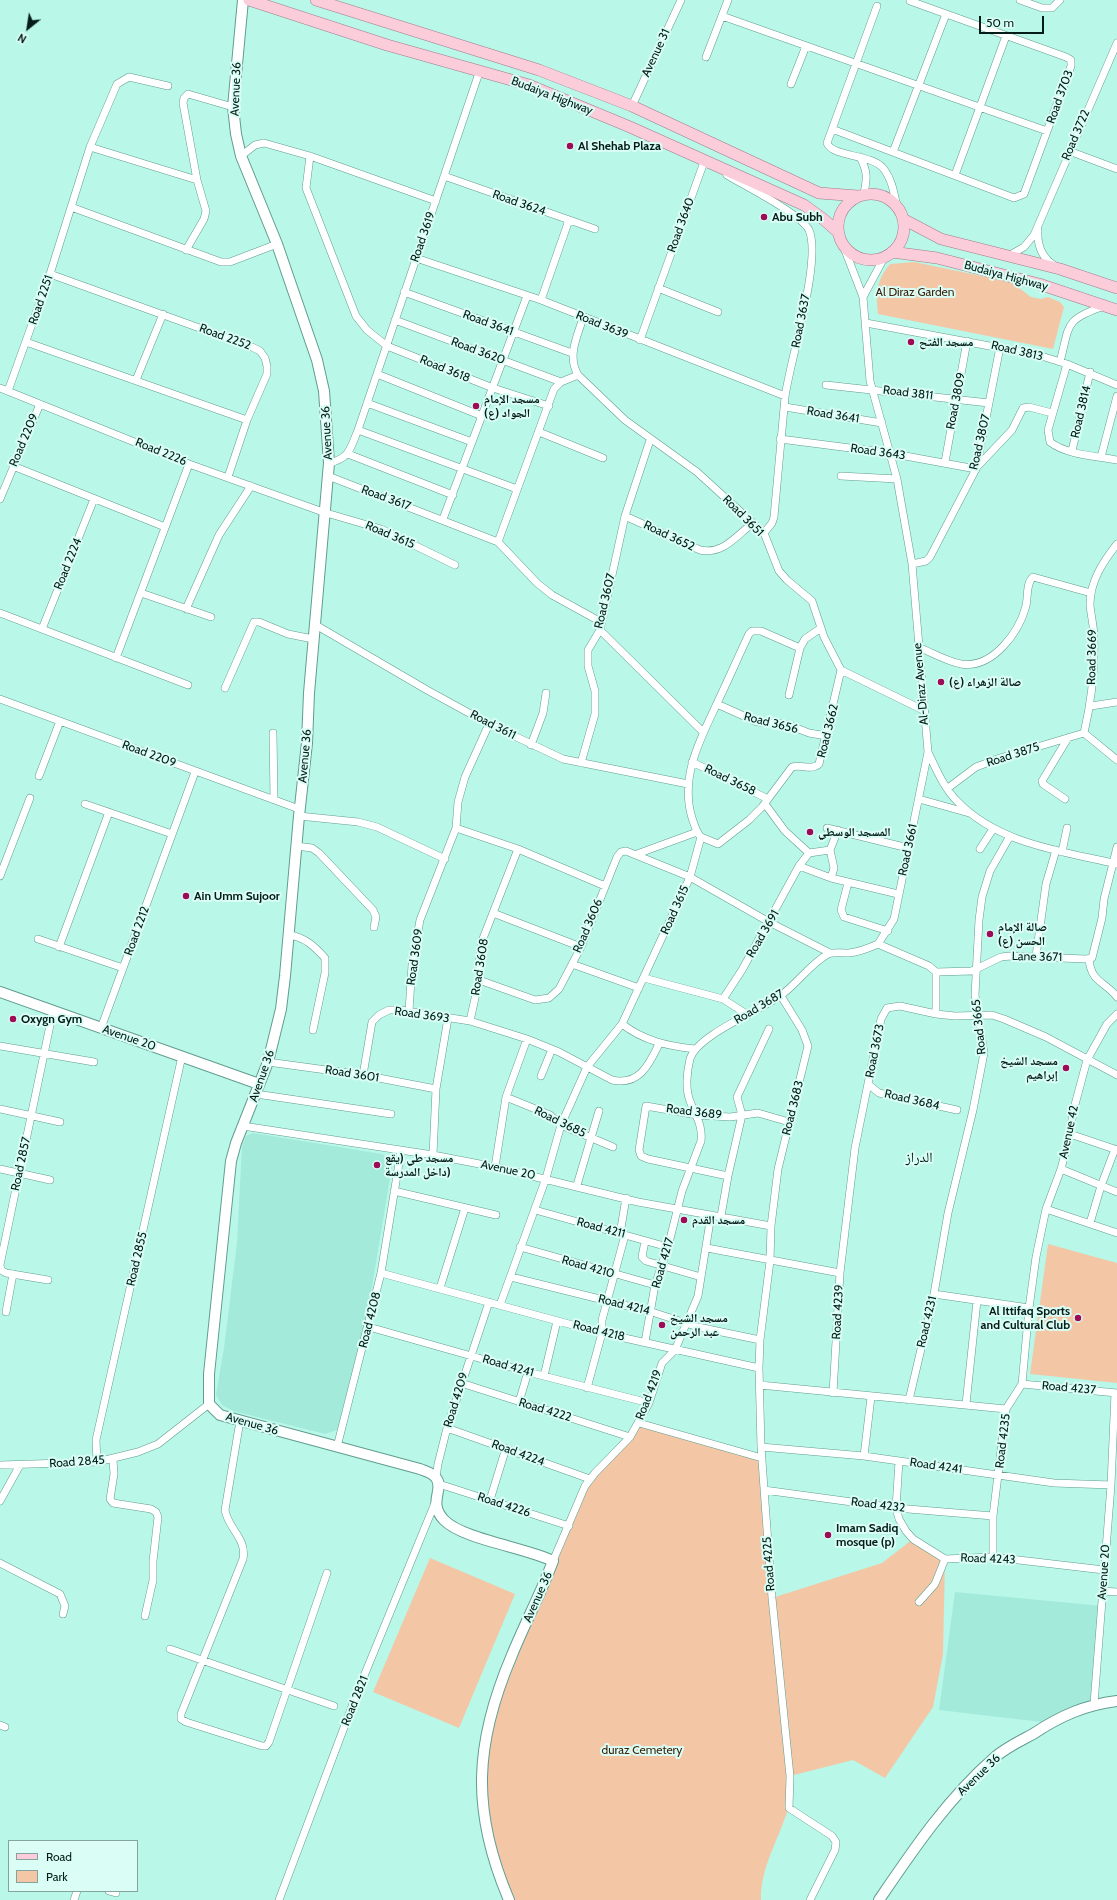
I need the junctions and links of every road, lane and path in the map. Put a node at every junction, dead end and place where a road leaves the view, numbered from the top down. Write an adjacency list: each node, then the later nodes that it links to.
1 (243, 0): 23 (street, Avenue 36)
2 (249, 0): 17 (main road, Budaiya Highway)
3 (316, 0): 21 (main road, Budaiya Highway)
4 (681, 0): 21 (street, Avenue 31)
5 (728, 0): 11 (street)
6 (1020, 0): 7 (street)
7 (1060, 0)
8 (910, 1): 10 (street, Road 3703)
9 (877, 6): 16 (street)
10 (946, 14): 12 (street, Road 3703); 20 (street)
11 (722, 16): 14 (street, Road 3703); 15 (street)
12 (1006, 36): 22 (street); 25 (street, Road 3703)
13 (1117, 43): 27 (street, Road 3722)
14 (806, 46): 16 (street, Road 3703); 18 (street)
15 (706, 57)
16 (856, 64): 20 (street, Road 3703); 24 (street)
17 (480, 70): 32 (main road, Budaiya Highway); 35 (street, Road 3619)
18 (791, 84)
19 (168, 86): 26 (street, Road 2251)
20 (918, 86): 22 (street, Road 3703); 28 (street)
21 (632, 106): 37 (main road, Budaiya Highway)
22 (980, 107): 25 (street, Road 3703); 34 (street)
23 (233, 108): 29 (street, Avenue 36); 36 (street)
24 (832, 129): 28 (street, Road 3703); 31 (street)
25 (1047, 131): 34 (street, Road 3703)
26 (90, 147): 36 (street); 39 (street, Road 2251)
27 (1069, 151): 33 (street); 43 (street, Road 3722)
28 (893, 152): 34 (street, Road 3703)
29 (241, 156): 30 (street); 46 (street, Avenue 36)
30 (310, 156): 38 (street); 71 (street, Road 3618)
31 (860, 156): 37 (street); 40 (street)
32 (704, 162): 45 (main road, Budaiya Highway); 54 (street, Road 3640); 87 (street, Road 3637)
33 (1117, 169)
34 (955, 175)
35 (444, 176): 38 (street, Road 3619); 42 (street, Road 3624)
36 (197, 180): 48 (street)
37 (861, 195): 40 (main road); 45 (main road)
38 (436, 201): 51 (street, Road 3619)
39 (71, 207): 48 (street); 53 (street, Road 2251)
40 (897, 207): 41 (main road)
41 (903, 219): 49 (main road); 50 (main road, Budaiya Highway)
42 (569, 220): 44 (street, Road 3624); 59 (street)
43 (1038, 228): 50 (street, Road 3722); 52 (street, Road 3722)
44 (595, 229)
45 (838, 232): 47 (main road)
46 (277, 244): 48 (street); 111 (street, Avenue 36)
47 (843, 245): 49 (main road); 58 (street, Al-Diraz Avenue)
48 (186, 250)
49 (889, 254): 58 (street); 60 (main road, Budaiya Highway)
50 (1010, 256): 52 (main road, Budaiya Highway)
51 (416, 258): 56 (street, Road 3619); 57 (street, Road 3639)
52 (1060, 269): 55 (main road, Budaiya Highway)
53 (50, 274): 63 (street, Road 2252); 70 (street, Road 2251)
54 (658, 288): 62 (street); 68 (street, Road 3640)
55 (1117, 288)
56 (404, 292): 65 (street, Road 3619); 67 (street, Road 3641)
57 (527, 296): 59 (street, Road 3639); 67 (street)
58 (863, 297): 66 (street, Al-Diraz Avenue)
59 (541, 300): 64 (street, Road 3639)
60 (1105, 306): 61 (main road, Budaiya Highway); 75 (street)
61 (1117, 310)
62 (718, 312)
63 (163, 314): 79 (street); 97 (street, Road 2252)
64 (583, 318): 68 (street, Road 3639); 73 (street, Road 3651)
65 (395, 320): 71 (street, Road 3619); 74 (street, Road 3620)
66 (866, 323): 69 (street, Road 3813); 85 (street, Al-Diraz Avenue)
67 (514, 332): 73 (street, Road 3641); 74 (street)
68 (640, 340): 87 (street, Road 3639)
69 (967, 341): 72 (street, Road 3813); 89 (street, Road 3809)
70 (26, 342): 79 (street); 86 (street, Road 2251)
71 (386, 346): 77 (street, Road 3619); 84 (street, Road 3618)
72 (1000, 347): 75 (street, Road 3813); 90 (street, Road 3807)
73 (572, 353): 78 (street, Road 3651)
74 (503, 360): 80 (street, Road 3620); 84 (street)
75 (1063, 363): 76 (street, Road 3813); 95 (street)
76 (1090, 372): 81 (street, Road 3813); 104 (street, Road 3814)
77 (377, 374): 92 (street, Road 3619); 96 (street)
78 (578, 375): 80 (street); 102 (street, Road 3651)
79 (136, 380): 97 (street)
80 (562, 382): 93 (street)
81 (1117, 384)
82 (826, 385): 85 (street)
83 (0, 388): 86 (street, Road 2226)
84 (493, 388): 93 (street, Road 3618); 96 (street)
85 (874, 389): 89 (street, Road 3811); 98 (street, Al-Diraz Avenue)
86 (8, 391): 91 (street, Road 2226)
87 (785, 396): 94 (street, Road 3637)
88 (1117, 396): 107 (street)
89 (956, 399): 90 (street, Road 3811); 110 (street, Road 3809)
90 (989, 403): 115 (street, Road 3807)
91 (40, 404): 112 (street, Road 2226); 113 (street, Road 2209)
92 (367, 404): 99 (street, Road 3619); 103 (street)
93 (549, 406): 100 (street)
94 (785, 407): 98 (street, Road 3641); 101 (street, Road 3637)
95 (1052, 413): 104 (street, Road 3814); 115 (street)
96 (482, 416): 103 (street)
97 (247, 420): 118 (street, Road 2252)
98 (882, 423): 105 (street, Al-Diraz Avenue)
99 (358, 430): 106 (street, Road 3619); 114 (street)
100 (539, 432): 108 (street); 121 (street)
101 (780, 439): 105 (street, Road 3643); 130 (street, Road 3637)
102 (650, 440): 126 (street, Road 3607); 128 (street, Road 3651)
103 (472, 442): 114 (street)
104 (1072, 451): 107 (street, Road 3814)
105 (889, 453): 110 (street, Road 3643); 119 (street, Al-Diraz Avenue)
106 (348, 454): 111 (street); 122 (street)
107 (1101, 457): 109 (street, Road 3814)
108 (603, 458)
109 (1117, 460)
110 (945, 462): 115 (street, Road 3643)
111 (329, 463): 116 (street, Avenue 36)
112 (189, 464): 118 (street, Road 2226); 129 (street)
113 (13, 466): 123 (street, Road 2209); 124 (street)
114 (462, 468): 121 (street); 122 (street)
115 (976, 468): 133 (street, Road 3807)
116 (328, 476): 125 (street, Avenue 36); 127 (street, Road 3617)
117 (841, 476): 119 (street)
118 (228, 477): 120 (street, Road 2226)
119 (897, 479): 133 (street, Al-Diraz Avenue)
120 (251, 486): 125 (street, Road 2226); 137 (street)
121 (517, 489): 131 (street)
122 (453, 494): 127 (street)
123 (0, 499)
124 (94, 499): 129 (street); 143 (street, Road 2224)
125 (323, 512): 134 (street, Road 3615); 141 (street, Avenue 36)
126 (625, 516): 128 (street, Road 3652); 140 (street, Road 3607)
127 (444, 519): 131 (street, Road 3617)
128 (752, 523): 130 (street, Road 3651)
129 (165, 527): 135 (street)
130 (764, 533): 142 (street, Road 3651)
131 (498, 542): 140 (street)
132 (1117, 544): 136 (street, Road 3669)
133 (912, 564): 146 (street, Al-Diraz Avenue)
134 (455, 565)
135 (141, 593): 137 (street); 148 (street)
136 (1092, 593): 146 (street); 157 (street, Road 3669)
137 (186, 609): 139 (street)
138 (0, 613): 143 (street)
139 (211, 617)
140 (601, 622): 144 (street, Road 3607)
141 (314, 624): 145 (street, Avenue 36); 160 (street, Road 3611)
142 (821, 628): 147 (street); 149 (street, Road 3651)
143 (42, 629): 148 (street)
144 (600, 630): 161 (street); 170 (street, Road 3607)
145 (313, 639): 151 (street); 183 (street, Avenue 36)
146 (918, 647): 158 (street, Al-Diraz Avenue)
147 (800, 648): 153 (street); 156 (street)
148 (116, 658): 150 (street)
149 (841, 670): 158 (street); 164 (street, Road 3662)
150 (188, 685)
151 (225, 688)
152 (546, 693): 166 (street)
153 (789, 695)
154 (0, 699): 159 (street, Road 2209)
155 (1117, 702): 157 (street)
156 (717, 704): 161 (street); 164 (street, Road 3656)
157 (1091, 706): 163 (street, Road 3669)
158 (923, 710): 167 (street, Al-Diraz Avenue)
159 (60, 721): 172 (street, Road 2209); 173 (street)
160 (488, 724): 166 (street, Road 3611); 185 (street, Road 3609)
161 (703, 732): 169 (street)
162 (272, 733): 177 (street)
163 (1084, 733): 165 (street, Road 3875); 168 (street)
164 (827, 736): 171 (street, Road 3662)
165 (1068, 738): 175 (street, Road 3875); 179 (street)
166 (531, 744): 170 (street, Road 3611)
167 (928, 752): 175 (street, Al-Diraz Avenue); 178 (street, Road 3661)
168 (1117, 760)
169 (692, 762): 174 (street); 180 (street, Road 3658)
170 (581, 763): 174 (street, Road 3611)
171 (792, 767): 180 (street, Road 3658)
172 (195, 772): 177 (street, Road 2209); 190 (street, Road 2212)
173 (39, 776)
174 (688, 784): 191 (street)
175 (948, 788): 184 (street, Al-Diraz Avenue)
176 (30, 798): 205 (street)
177 (274, 799): 183 (street, Road 2209)
178 (919, 799): 184 (street); 195 (street, Road 3661)
179 (1065, 799)
180 (766, 801): 191 (street, Road 3658); 200 (street)
181 (85, 804): 182 (street)
182 (109, 812): 190 (street); 218 (street)
183 (299, 812): 193 (street, Avenue 36); 202 (street)
184 (971, 814): 188 (street, Al-Diraz Avenue)
185 (456, 828): 196 (street); 202 (street, Road 3609)
186 (827, 828): 189 (street)
187 (1067, 828): 199 (street)
188 (993, 829): 192 (street, Al-Diraz Avenue); 197 (street)
189 (838, 830): 195 (street); 198 (street)
190 (172, 834): 224 (street, Road 2212)
191 (699, 835): 201 (street); 206 (street, Road 3615)
192 (1010, 836): 199 (street, Al-Diraz Avenue); 225 (street, Road 3665)
193 (296, 846): 213 (street); 215 (street, Avenue 36)
194 (1117, 847): 203 (street)
195 (908, 848): 210 (street, Road 3661)
196 (518, 849): 209 (street); 211 (street, Road 3608)
197 (980, 849)
198 (830, 850): 200 (street); 207 (street)
199 (1059, 851): 203 (street, Al-Diraz Avenue); 221 (street)
200 (809, 853): 204 (street, Road 3691)
201 (637, 854): 206 (street, Road 3606); 209 (street, Road 3606)
202 (445, 859): 235 (street, Road 3609)
203 (1115, 864): 222 (street)
204 (799, 866): 207 (street); 212 (street, Road 3691)
205 (0, 876)
206 (690, 877): 212 (street, Road 3606); 227 (street, Road 3615)
207 (832, 878): 208 (street)
208 (848, 883): 210 (street); 214 (street)
209 (605, 886): 219 (street, Road 3606)
210 (898, 894): 214 (street, Road 3661)
211 (493, 913): 219 (street); 228 (street, Road 3608)
212 (769, 922): 220 (street, Road 3606); 233 (street, Road 3691)
213 (374, 927)
214 (888, 931): 217 (street, Road 3661)
215 (289, 935): 245 (street); 255 (street, Avenue 36)
216 (38, 939): 218 (street)
217 (878, 944): 220 (street); 226 (street)
218 (59, 946): 224 (street)
219 (580, 947): 223 (street, Road 3606)
220 (830, 954): 231 (street, Road 3687)
221 (1036, 956): 222 (street, Lane 3671); 225 (street, Lane 3671)
222 (1091, 958): 232 (street)
223 (572, 964): 228 (street, Road 3606); 229 (street)
224 (123, 968): 243 (street, Road 2212)
225 (976, 969): 226 (street, Lane 3671); 239 (street, Road 3665)
226 (936, 972): 236 (street)
227 (644, 978): 229 (street, Road 3615); 233 (street)
228 (479, 980): 241 (street, Road 3608)
229 (639, 988): 242 (street, Road 3615)
230 (0, 992): 234 (street, Avenue 20)
231 (781, 996): 238 (street, Road 3687); 273 (street, Road 3683)
232 (1117, 997)
233 (723, 999): 238 (street)
234 (53, 1011): 243 (street, Avenue 20); 251 (street, Road 2857)
235 (409, 1011): 240 (street, Road 3693); 257 (street, Road 3693)
236 (936, 1014): 239 (street, Road 3673); 261 (street, Road 3673)
237 (1117, 1014): 253 (street, Avenue 42)
238 (748, 1015): 250 (street, Road 3687)
239 (978, 1015): 253 (street, Road 3673); 308 (street, Road 3665)
240 (448, 1018): 241 (street, Road 3693); 262 (street)
241 (470, 1021): 246 (street, Road 3693)
242 (622, 1024): 247 (street); 256 (street, Road 3615)
243 (101, 1028): 252 (street, Avenue 20)
244 (769, 1029): 270 (street)
245 (313, 1030)
246 (527, 1039): 249 (street, Road 3693); 264 (street)
247 (660, 1044): 250 (street); 256 (street)
248 (0, 1046): 251 (street)
249 (552, 1049): 256 (street, Road 3693); 259 (street)
250 (695, 1049): 269 (street)
251 (44, 1053): 254 (street); 271 (street, Road 2857)
252 (182, 1056): 260 (street, Avenue 20); 367 (street, Road 2855)
253 (1086, 1060): 258 (street, Road 3673); 276 (street, Avenue 42)
254 (94, 1062)
255 (268, 1062): 257 (street, Road 3601); 260 (street, Avenue 36)
256 (587, 1067): 274 (street, Road 3615)
257 (363, 1075): 262 (street, Road 3601)
258 (1117, 1075)
259 (541, 1076)
260 (259, 1084): 263 (street, Avenue 36)
261 (869, 1085): 266 (street, Road 3684); 304 (street, Road 3673)
262 (436, 1089): 281 (street)
263 (256, 1094): 268 (street); 275 (street, Avenue 36)
264 (506, 1097): 274 (street, Road 3685); 282 (street)
265 (0, 1109): 271 (street)
266 (957, 1110)
267 (598, 1111): 277 (street)
268 (391, 1114)
269 (698, 1115): 270 (street, Road 3689); 284 (street); 284 (street, Road 3689)
270 (742, 1115): 273 (street, Road 3689); 287 (street)
271 (31, 1116): 272 (street); 286 (street, Road 2857)
272 (60, 1122)
273 (789, 1122): 303 (street, Road 3683)
274 (561, 1124): 277 (street, Road 3685); 288 (street, Road 3615)
275 (243, 1126): 280 (street, Avenue 20); 353 (street, Avenue 36)
276 (1070, 1134): 279 (street); 285 (street, Avenue 42)
277 (592, 1138): 278 (street, Road 3685); 290 (street)
278 (613, 1147)
279 (1116, 1149): 291 (street)
280 (401, 1152): 281 (street, Avenue 20); 292 (street, Road 4208)
281 (433, 1155): 282 (street, Avenue 20)
282 (495, 1167): 288 (street, Avenue 20)
283 (0, 1169): 286 (street)
284 (690, 1169): 287 (street); 296 (street)
285 (1061, 1170): 291 (street); 297 (street, Avenue 42)
286 (20, 1173): 289 (street); 317 (street, Road 2857)
287 (728, 1176): 301 (street)
288 (546, 1178): 290 (street, Avenue 20); 298 (street)
289 (50, 1180)
290 (577, 1185): 294 (street, Avenue 20)
291 (1101, 1186): 293 (street); 302 (street)
292 (394, 1191): 295 (street); 315 (street, Road 4208)
293 (1117, 1192)
294 (626, 1198): 296 (street, Avenue 20); 306 (street)
295 (465, 1208): 299 (street); 323 (street)
296 (677, 1209): 300 (street, Avenue 20); 310 (street, Road 4217)
297 (1046, 1209): 302 (street); 312 (street, Avenue 42)
298 (534, 1210): 306 (street, Road 4211); 309 (street)
299 (496, 1215)
300 (711, 1215): 301 (street, Avenue 20); 311 (street, Road 4219)
301 (722, 1216): 303 (street, Avenue 20)
302 (1090, 1223): 305 (street)
303 (771, 1226): 313 (street, Road 4225)
304 (846, 1232): 316 (street, Road 4239)
305 (1117, 1233)
306 (623, 1234): 307 (street, Road 4211); 318 (street)
307 (645, 1241): 310 (street, Road 4211); 314 (street)
308 (943, 1244): 324 (street, Road 4231)
309 (520, 1247): 318 (street, Road 4210); 319 (street)
310 (668, 1247): 314 (street, Road 4217)
311 (707, 1248): 313 (street); 320 (street, Road 4219)
312 (1036, 1257): 329 (street, Road 4235)
313 (770, 1261): 316 (street); 336 (street, Road 4225)
314 (661, 1266): 320 (street); 322 (street, Road 4217)
315 (382, 1273): 323 (street, Road 4218); 334 (street, Road 4208)
316 (840, 1273): 347 (street, Road 4239)
317 (13, 1274): 321 (street); 330 (street)
318 (614, 1274): 322 (street, Road 4210); 325 (street)
319 (511, 1277): 325 (street, Road 4214); 328 (street)
320 (701, 1277): 333 (street, Road 4219)
321 (48, 1280)
322 (655, 1285): 331 (street, Road 4217)
323 (440, 1288): 327 (street, Road 4218)
324 (934, 1294): 326 (street); 350 (street, Road 4231)
325 (607, 1300): 331 (street, Road 4214); 335 (street)
326 (977, 1301): 329 (street); 354 (street)
327 (489, 1302): 328 (street, Road 4218); 339 (street, Road 4209)
328 (500, 1305): 332 (street, Road 4218)
329 (1029, 1308): 344 (street, Road 4235)
330 (6, 1312)
331 (652, 1312): 333 (street, Road 4214); 337 (street, Road 4217)
332 (557, 1321): 335 (street, Road 4218); 342 (street)
333 (687, 1323): 336 (street, Road 4214); 338 (street, Road 4219)
334 (369, 1327): 339 (street, Road 4241); 361 (street, Road 4208)
335 (602, 1333): 337 (street, Road 4218); 346 (street)
336 (760, 1340): 340 (street, Road 4225)
337 (645, 1342): 338 (street, Road 4218)
338 (675, 1350): 340 (street, Road 4218); 352 (street, Road 4219)
339 (470, 1356): 341 (street, Road 4241); 343 (street, Road 4209)
340 (759, 1368): 345 (street, Road 4225)
341 (528, 1372): 342 (street, Road 4241); 351 (street)
342 (544, 1376): 346 (street, Road 4241)
343 (461, 1383): 351 (street, Road 4222); 358 (street, Road 4209)
344 (1022, 1384): 348 (street, Road 4237); 355 (street, Road 4235)
345 (760, 1385): 347 (street); 360 (street, Road 4225)
346 (587, 1388): 352 (street, Road 4241)
347 (833, 1393): 349 (street)
348 (1116, 1393): 373 (street, Avenue 20)
349 (871, 1397): 350 (street); 363 (street)
350 (910, 1400): 354 (street)
351 (519, 1402): 359 (street, Road 4222)
352 (649, 1402): 357 (street, Road 4219)
353 (209, 1404): 356 (street, Avenue 36); 365 (street, Road 2845)
354 (966, 1404): 355 (street)
355 (1006, 1409): 370 (street, Road 4235)
356 (240, 1421): 361 (street, Avenue 36); 393 (street)
357 (639, 1423): 359 (street, Road 4219); 364 (street)
358 (447, 1428): 362 (street, Road 4224); 372 (street, Road 4209)
359 (630, 1437): 371 (street, Road 4219)
360 (761, 1447): 363 (street, Road 4241); 364 (street, Road 4225)
361 (337, 1448): 372 (street, Avenue 36)
362 (506, 1448): 371 (street, Road 4224); 375 (street)
363 (864, 1456): 366 (street, Road 4241)
364 (762, 1458): 374 (street, Road 4225)
365 (113, 1460): 367 (street, Road 2845); 391 (street)
366 (899, 1461): 370 (street, Road 4241); 378 (street)
367 (97, 1462): 369 (street, Road 2845)
368 (0, 1465): 369 (street, Road 2845)
369 (20, 1466): 376 (street)
370 (999, 1475): 373 (street, Road 4241); 379 (street, Road 4235)
371 (590, 1479): 380 (street, Road 4219)
372 (438, 1480): 375 (street, Road 4226); 377 (street)
373 (1111, 1485): 385 (street, Avenue 20)
374 (764, 1490): 378 (street, Road 4232); 400 (street, Road 4225)
375 (490, 1500): 380 (street, Road 4226)
376 (0, 1501)
377 (435, 1503): 383 (street, Avenue 36); 398 (street, Road 2821)
378 (896, 1508): 379 (street, Road 4232); 382 (street, Road 4243)
379 (993, 1516): 381 (street, Road 4235)
380 (569, 1526): 383 (street, Road 4219)
381 (993, 1557): 382 (street, Road 4243); 385 (street, Road 4243)
382 (945, 1559): 389 (street)
383 (553, 1560): 399 (street, Avenue 36)
384 (0, 1562): 390 (street)
385 (1104, 1570): 387 (street, Avenue 20)
386 (327, 1573): 394 (street)
387 (1103, 1591): 388 (street); 396 (street, Avenue 20)
388 (1117, 1592)
389 (919, 1602)
390 (63, 1614)
391 (145, 1616)
392 (170, 1650): 393 (street)
393 (202, 1661): 394 (street); 394 (street)
394 (287, 1689): 397 (street)
395 (1117, 1701): 396 (street, Avenue 36)
396 (1094, 1704): 401 (street, Avenue 36)
397 (334, 1706)
398 (279, 1900)
399 (509, 1900)
400 (810, 1900)
401 (879, 1900)

